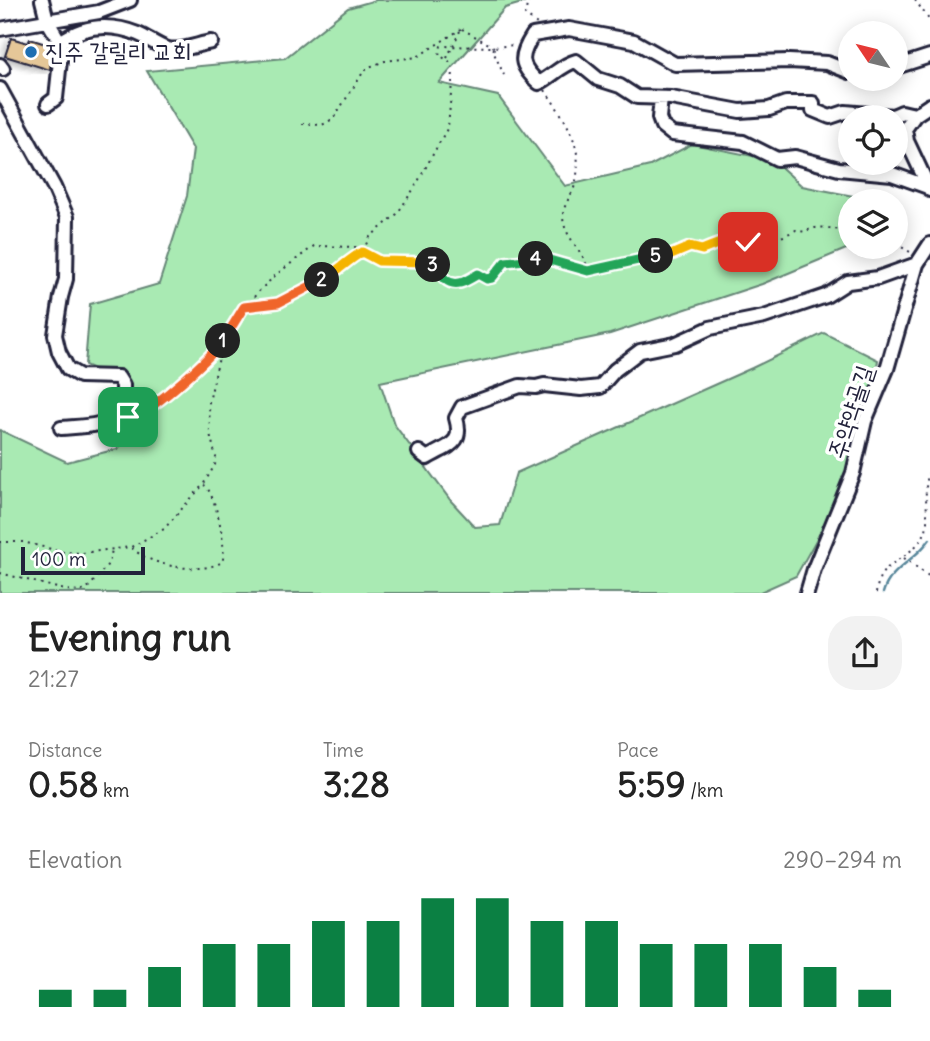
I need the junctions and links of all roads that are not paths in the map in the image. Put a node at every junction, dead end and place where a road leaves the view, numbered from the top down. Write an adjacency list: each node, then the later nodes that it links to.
1 (42, 0): 3 (street)
2 (130, 0): 3 (street)
3 (47, 20): 4 (street); 5 (street)
4 (0, 29)
5 (60, 42): 6 (street); 12 (street)
6 (211, 42)
7 (930, 56): 8 (street)
8 (908, 63)
9 (838, 67): 11 (street)
10 (0, 89): 18 (street)
11 (661, 98): 14 (street); 15 (street)
12 (48, 104)
13 (930, 105): 14 (street)
14 (915, 115): 15 (street)
15 (929, 188)
16 (930, 244): 17 (street, 주약약골길)
17 (918, 261): 19 (street); 20 (street, 주약약골길)
18 (61, 428)
19 (419, 452)
20 (807, 593)

